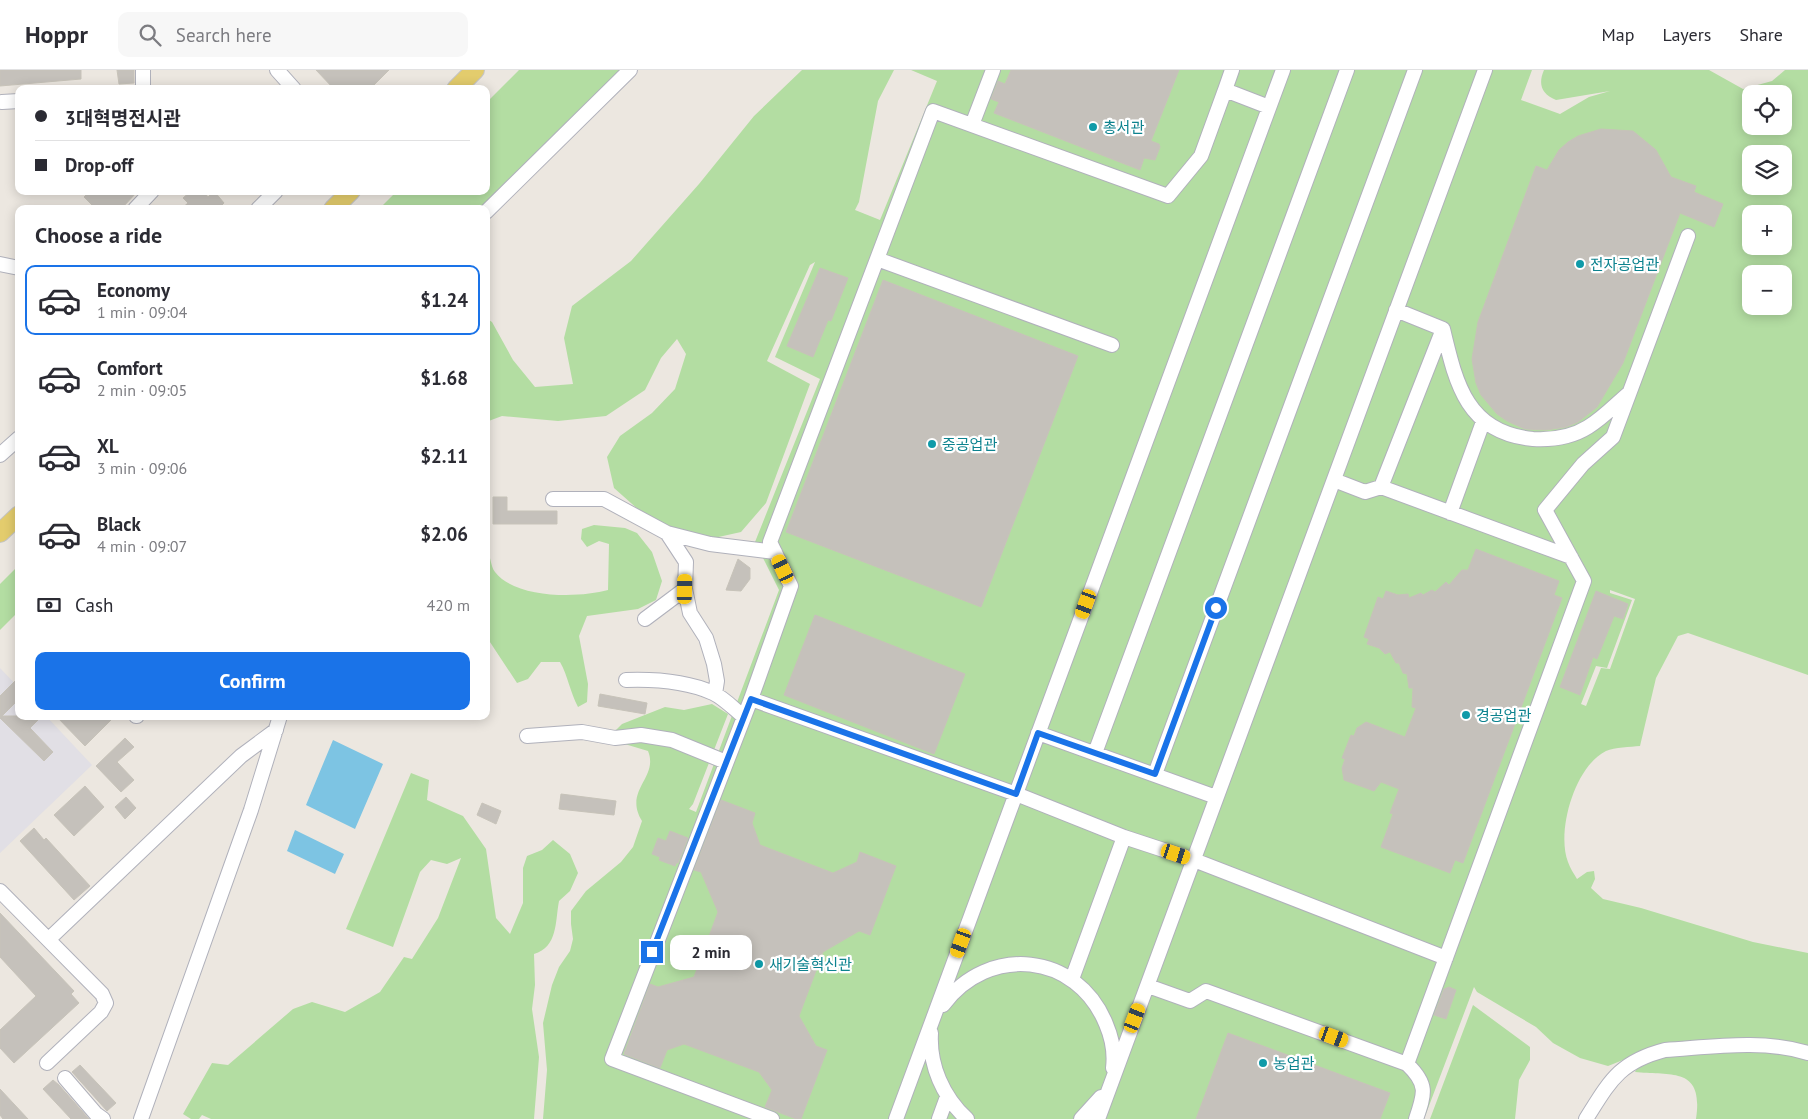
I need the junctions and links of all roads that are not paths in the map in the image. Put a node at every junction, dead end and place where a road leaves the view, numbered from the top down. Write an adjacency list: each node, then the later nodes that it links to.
1 (143, 70): 11 (street)
2 (277, 70): 12 (street)
3 (475, 70): 13 (main road)
4 (630, 70): 25 (street)
5 (993, 70): 18 (street)
6 (1232, 70): 14 (street)
7 (1283, 70): 17 (street)
8 (1347, 70): 55 (street)
9 (1415, 70): 57 (street)
10 (1485, 70): 30 (street)
11 (143, 85)
12 (290, 85)
13 (460, 85)
14 (1225, 90): 17 (street); 18 (street)
15 (15, 101): 16 (street)
16 (2, 102)
17 (1269, 107): 53 (street)
18 (972, 125): 27 (street)
19 (148, 195): 22 (street)
20 (269, 195): 23 (street)
21 (347, 195): 24 (main road)
22 (138, 205)
23 (261, 205)
24 (337, 205)
25 (490, 208)
26 (1688, 236): 33 (street)
27 (877, 259): 32 (street); 44 (street)
28 (0, 264): 29 (street)
29 (15, 267)
30 (1396, 310): 31 (street); 37 (street)
31 (1443, 329): 34 (street); 38 (street)
32 (1112, 345)
33 (1630, 393): 34 (street); 45 (street)
34 (1483, 422): 40 (street)
35 (15, 441): 36 (street)
36 (0, 454)
37 (1334, 480): 38 (street); 59 (street)
38 (1381, 487): 40 (street)
39 (553, 499): 43 (street)
40 (1450, 513): 45 (street)
41 (15, 519): 42 (main road)
42 (0, 533)
43 (666, 533): 44 (street); 46 (street)
44 (775, 552): 50 (street)
45 (1571, 557): 64 (street)
46 (685, 589): 47 (street); 49 (street)
47 (646, 619)
48 (626, 680): 49 (street)
49 (714, 694): 51 (street)
50 (751, 699): 51 (street); 58 (street)
51 (744, 717): 56 (street)
52 (278, 723): 63 (street); 75 (street)
53 (1038, 733): 55 (street); 58 (street)
54 (527, 736): 56 (street)
55 (1095, 753): 57 (street)
56 (726, 762): 76 (street)
57 (1155, 774): 59 (street)
58 (1016, 794): 60 (street); 67 (street)
59 (1216, 797): 61 (street)
60 (1124, 836): 61 (street); 65 (street)
61 (1194, 860): 64 (street); 66 (street)
62 (0, 891): 63 (street)
63 (50, 938): 69 (street)
64 (1446, 958): 70 (street)
65 (1072, 979): 67 (street); 72 (street)
66 (1148, 986): 70 (street); 72 (street)
67 (932, 1020): 73 (street); 77 (street)
68 (1808, 1053): 83 (street)
69 (46, 1063)
70 (1407, 1064): 82 (street)
71 (64, 1078): 74 (street)
72 (1110, 1084): 80 (street); 81 (street)
73 (947, 1097): 78 (street); 79 (street)
74 (103, 1119)
75 (141, 1119)
76 (772, 1119)
77 (896, 1119)
78 (939, 1119)
79 (967, 1119)
80 (1081, 1119)
81 (1098, 1119)
82 (1416, 1119)
83 (1586, 1119)

